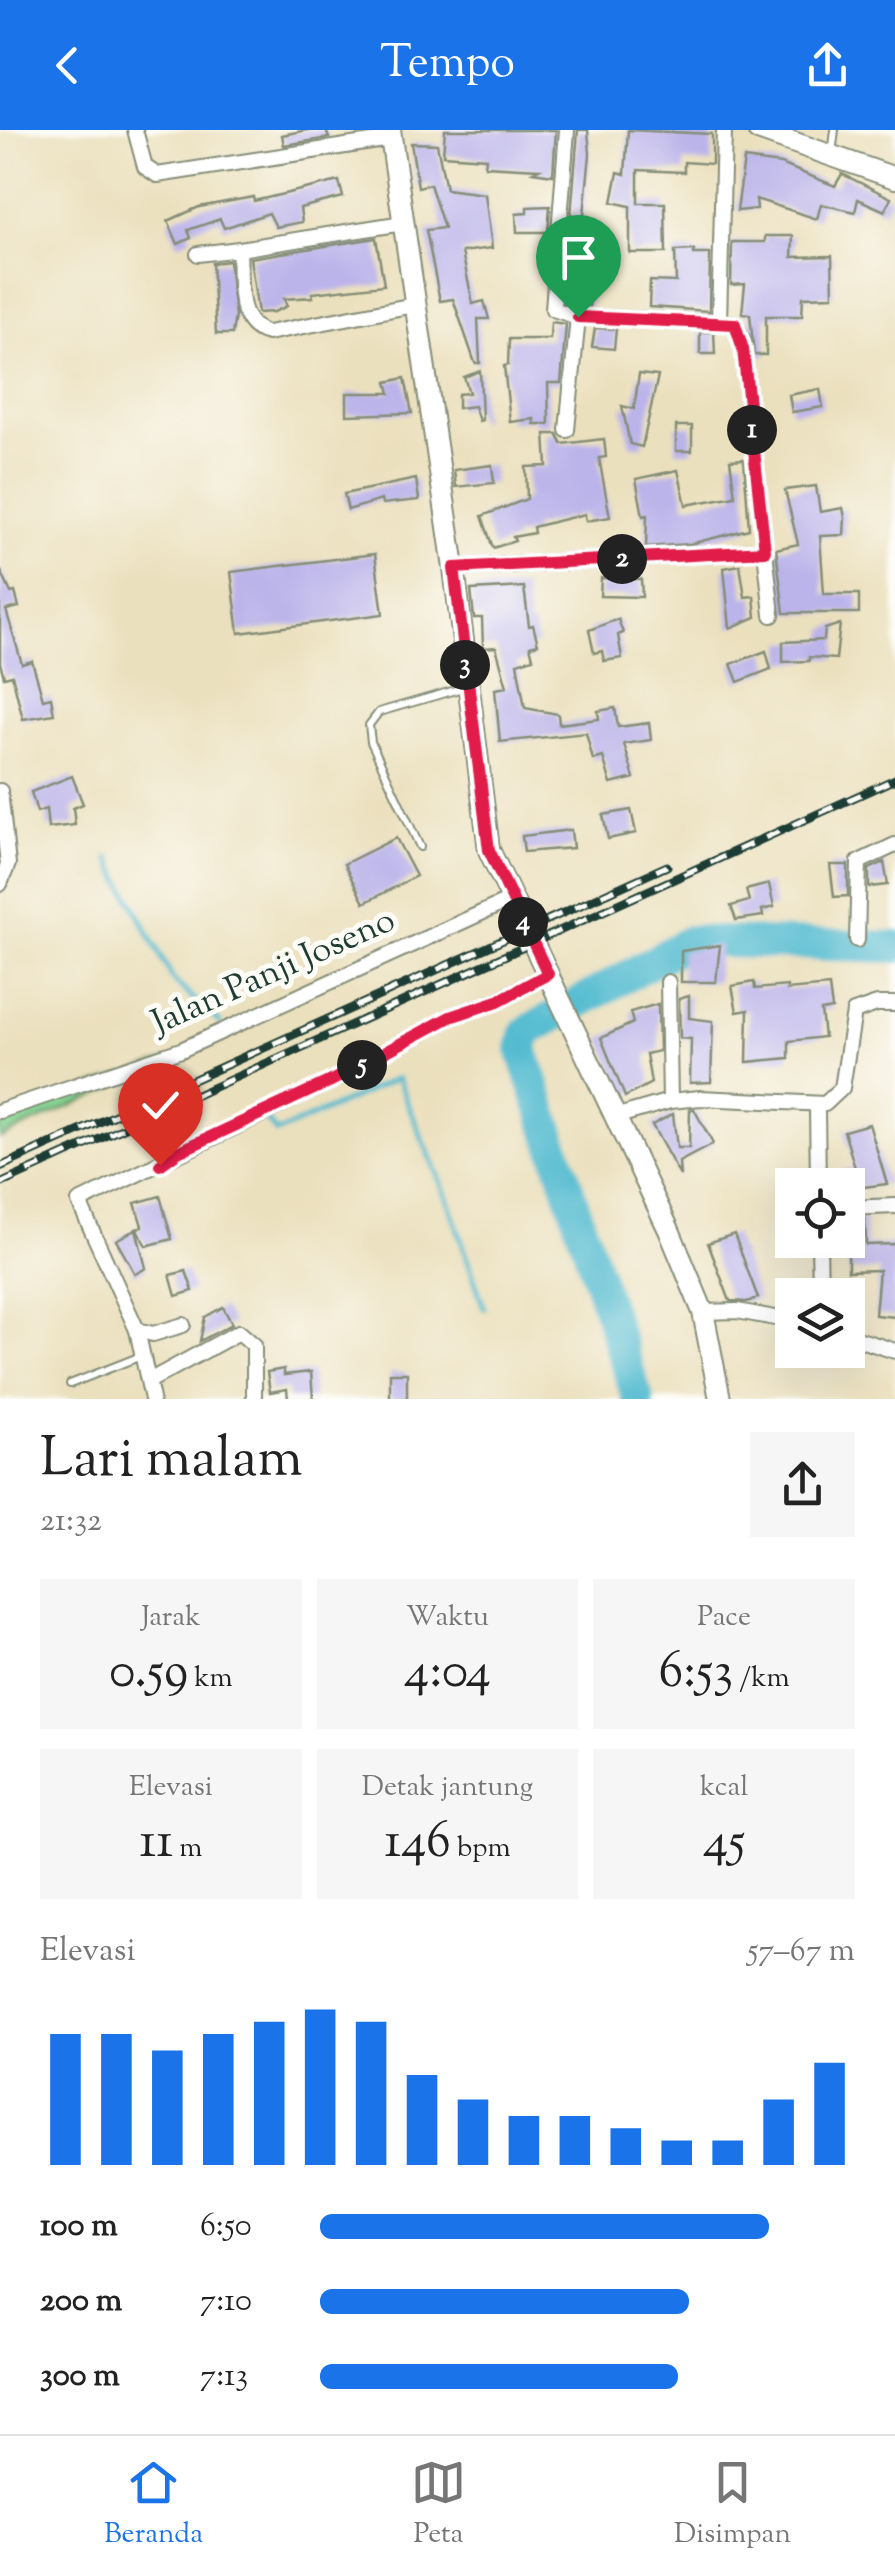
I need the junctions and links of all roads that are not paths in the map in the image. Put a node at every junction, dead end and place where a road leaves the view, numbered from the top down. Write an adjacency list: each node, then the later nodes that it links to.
1 (136, 130): 6 (street)
2 (567, 130): 13 (street)
3 (724, 130): 14 (street)
4 (758, 130): 7 (main road)
5 (835, 130): 7 (lane)
6 (391, 134): 9 (main road)
7 (832, 154): 8 (main road)
8 (895, 178)
9 (403, 222): 10 (street); 12 (main road)
10 (239, 249): 11 (street); 12 (street)
11 (198, 254)
12 (414, 305): 17 (main road)
13 (578, 317): 14 (street); 15 (street)
14 (719, 322): 16 (street)
15 (567, 430)
16 (765, 551): 17 (street); 18 (street)
17 (454, 568): 19 (main road)
18 (772, 615)
19 (468, 687): 22 (lane); 24 (main road)
20 (0, 791): 23 (street)
21 (895, 845): 25 (street)
22 (420, 847)
23 (0, 884)
24 (512, 900): 26 (main road); 31 (street, Jalan Panji Joseno)
25 (857, 940)
26 (552, 982): 32 (main road); 39 (street)
27 (668, 982): 29 (street)
28 (895, 1004): 30 (street)
29 (670, 1101): 30 (street); 32 (street)
30 (818, 1107): 33 (street)
31 (0, 1111)
32 (618, 1116): 36 (main road)
33 (818, 1168)
34 (895, 1206): 35 (street)
35 (865, 1207)
36 (703, 1312): 37 (street); 47 (main road)
37 (775, 1317)
38 (182, 1325): 39 (street)
39 (136, 1330): 42 (street)
40 (865, 1341): 41 (street)
41 (895, 1350)
42 (142, 1356): 43 (street); 44 (lane)
43 (149, 1382): 45 (street); 46 (street)
44 (70, 1384)
45 (152, 1399)
46 (254, 1399)
47 (720, 1399)

